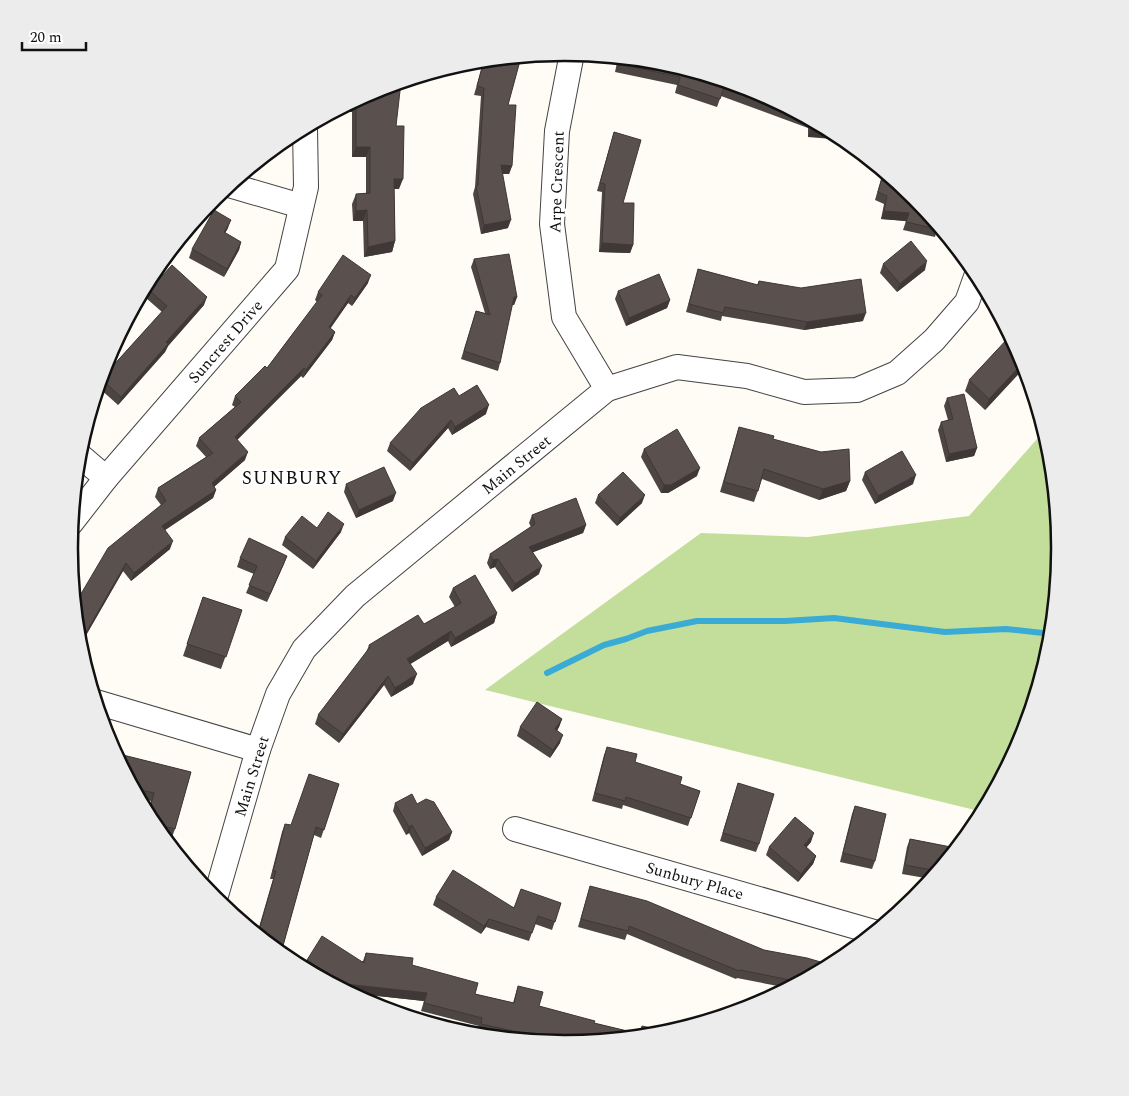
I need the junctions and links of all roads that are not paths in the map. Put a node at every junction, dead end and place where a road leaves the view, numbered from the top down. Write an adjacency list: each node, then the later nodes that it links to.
1 (570, 61): 6 (street, Arpe Crescent)
2 (305, 136): 4 (street, Suncrest Drive)
3 (237, 188): 4 (street)
4 (301, 206): 8 (street, Suncrest Drive)
5 (973, 285): 6 (street, Main Street)
6 (607, 389): 11 (street, Main Street)
7 (86, 461): 8 (street)
8 (106, 478): 9 (street, Suncrest Drive)
9 (79, 512)
10 (104, 704): 11 (street)
11 (258, 750): 13 (street, Main Street)
12 (515, 829): 14 (street, Sunbury Place)
13 (218, 890)
14 (866, 930)

